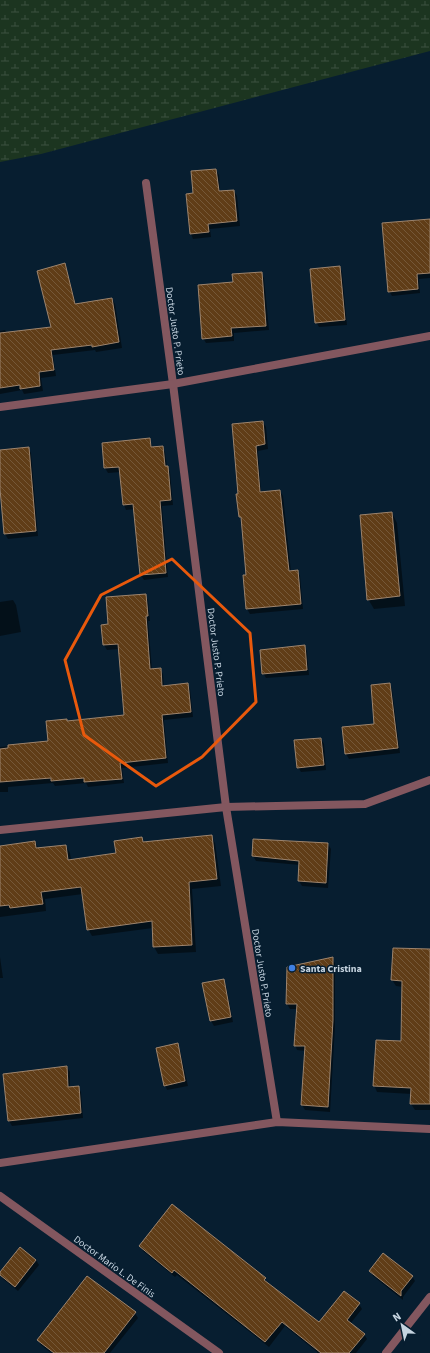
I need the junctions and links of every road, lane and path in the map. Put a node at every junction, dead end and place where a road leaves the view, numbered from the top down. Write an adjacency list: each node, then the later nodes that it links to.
1 (146, 183): 3 (street, Doctor Justo P. Prieto)
2 (430, 336): 3 (street)
3 (173, 384): 4 (street); 6 (street, Doctor Justo P. Prieto)
4 (0, 407)
5 (430, 780): 6 (street)
6 (226, 807): 7 (street); 8 (street, Doctor Justo P. Prieto)
7 (0, 830)
8 (277, 1122): 9 (street); 10 (street)
9 (430, 1129)
10 (0, 1163)
11 (0, 1196): 13 (street, Doctor Mario L. De Finis)
12 (430, 1297): 14 (street)
13 (219, 1353)
14 (386, 1353)

